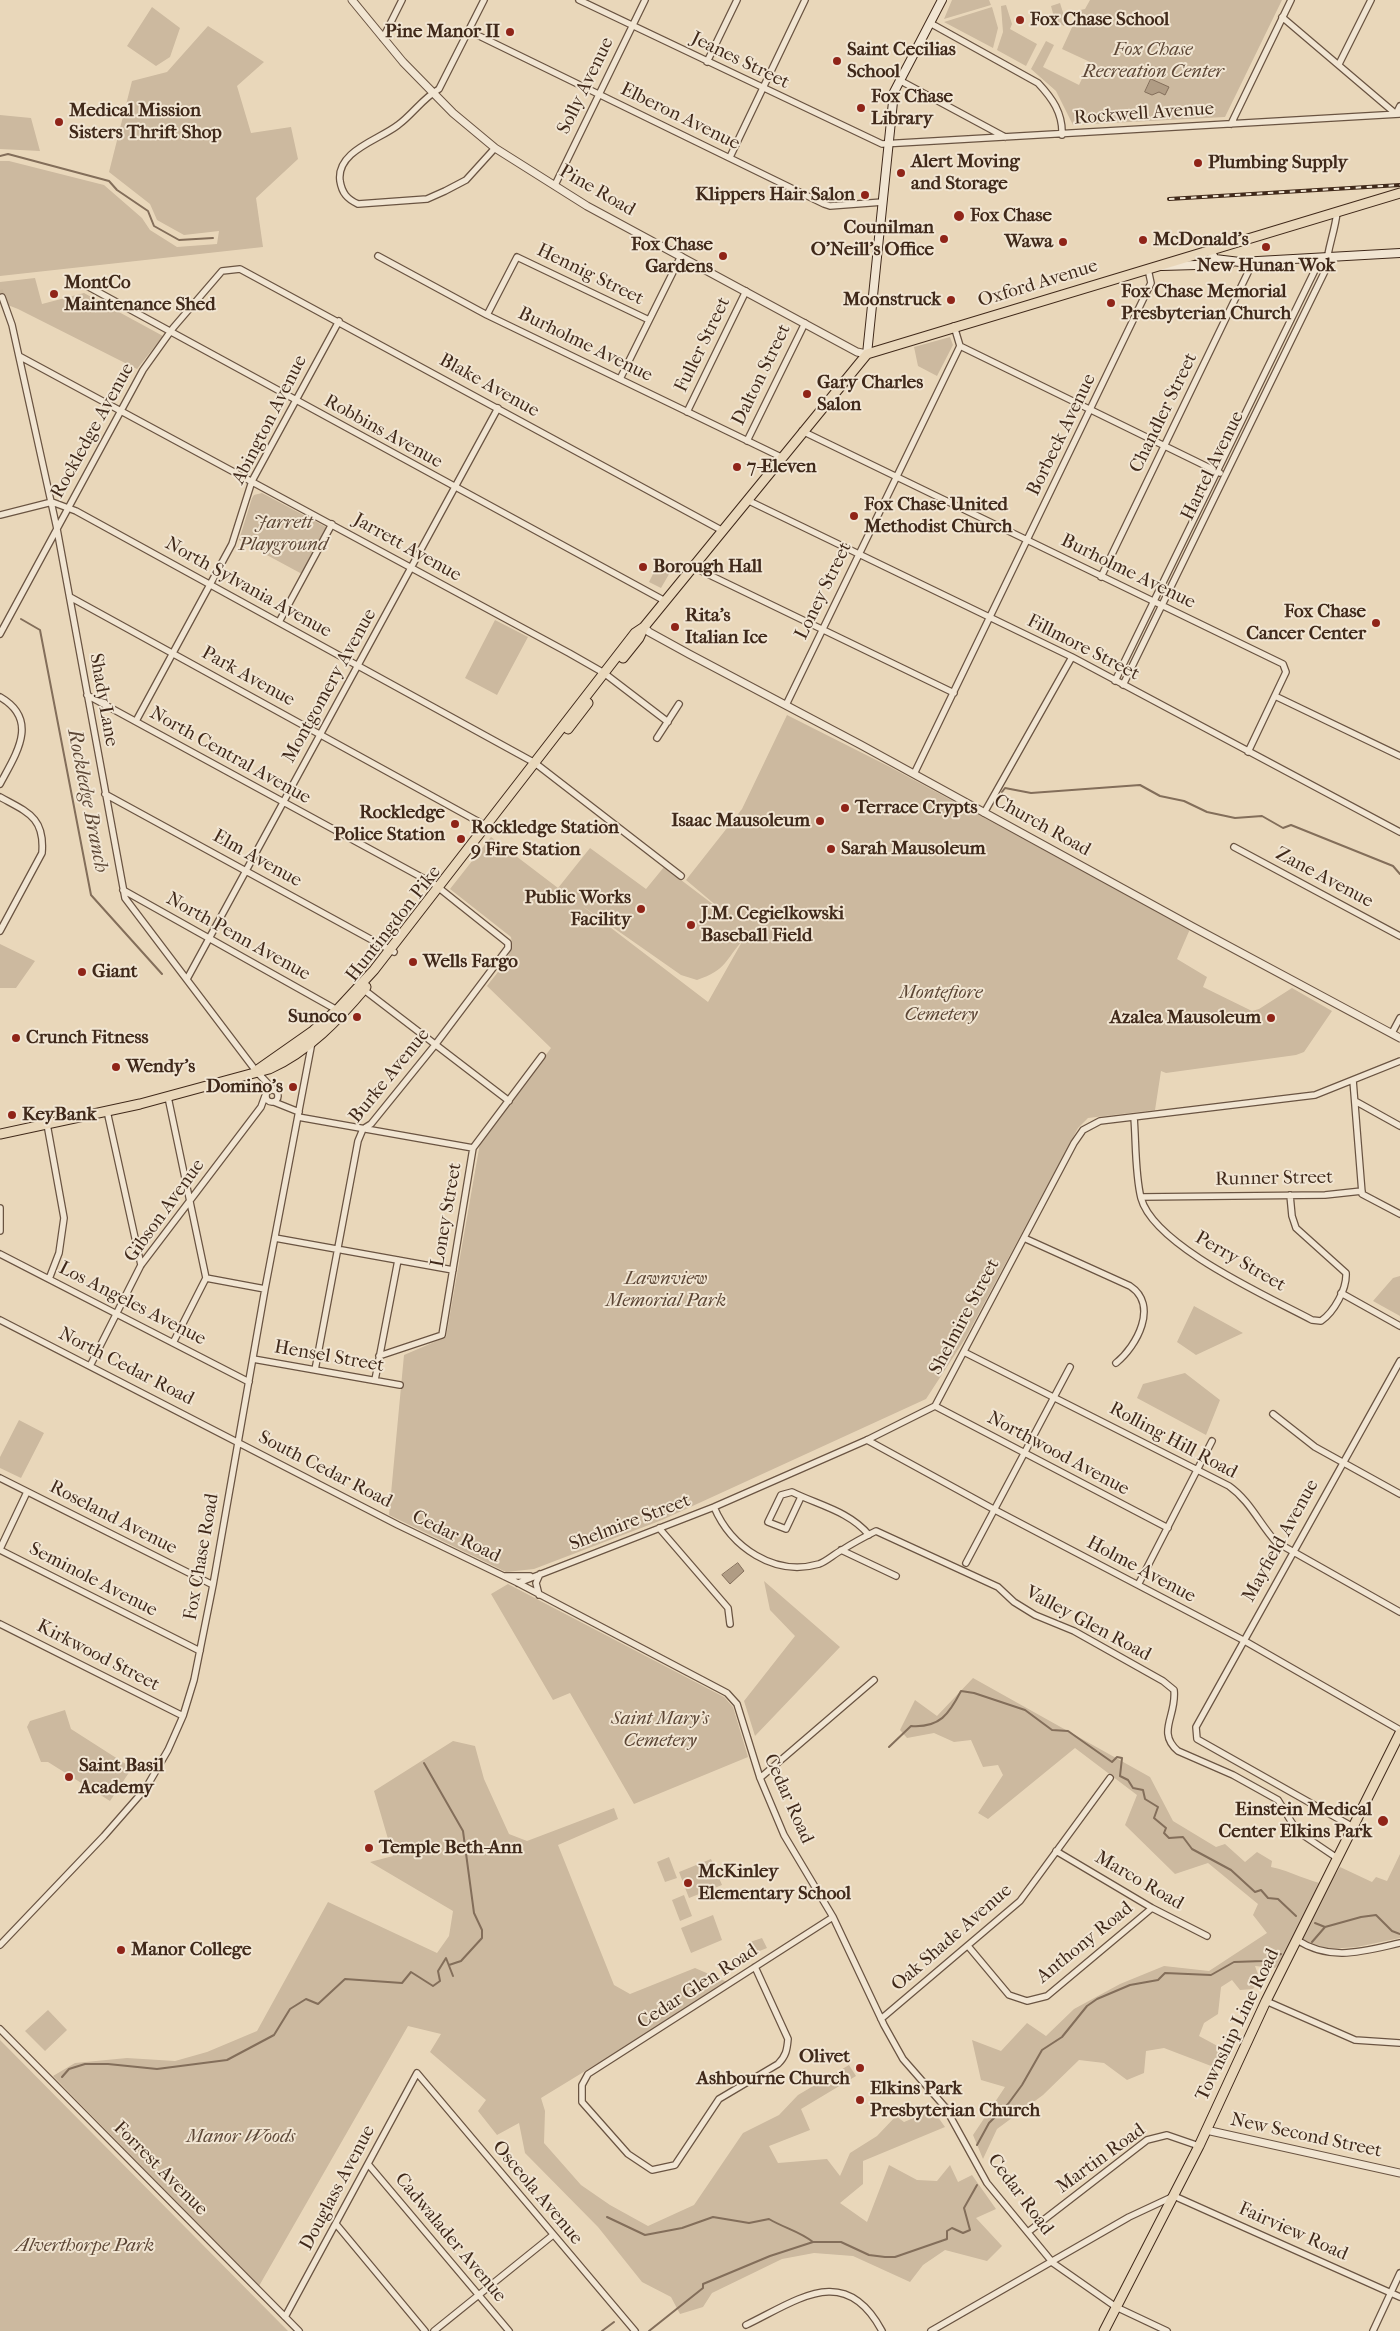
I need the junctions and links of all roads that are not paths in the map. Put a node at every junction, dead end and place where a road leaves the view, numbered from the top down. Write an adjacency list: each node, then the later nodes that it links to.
1 (352, 0): 15 (street, Pine Road)
2 (402, 0): 15 (street)
3 (484, 0): 14 (street)
4 (579, 0): 13 (street, Jeanes Street)
5 (645, 0): 13 (street, Solly Avenue)
6 (737, 0): 16 (street)
7 (805, 0): 19 (street)
8 (942, 0): 12 (main road)
9 (1291, 0): 11 (street)
10 (1371, 0): 17 (street)
11 (1282, 17): 17 (street); 24 (street)
12 (930, 23): 18 (main road); 25 (street)
13 (632, 25): 16 (street, Jeanes Street); 21 (street, Solly Avenue)
14 (469, 31): 20 (street); 21 (street, Elberon Avenue)
15 (383, 38): 20 (street, Pine Road)
16 (707, 62): 19 (street, Jeanes Street)
17 (1339, 64): 23 (street)
18 (899, 80): 26 (street); 27 (main road)
19 (762, 88): 27 (street, Jeanes Street); 29 (street)
20 (433, 93): 28 (street, Pine Road); 28 (street)
21 (599, 94): 29 (street, Elberon Avenue); 30 (street, Solly Avenue)
22 (1400, 106): 23 (street)
23 (1398, 114): 24 (street, Rockwell Avenue)
24 (1231, 124): 25 (street, Rockwell Avenue)
25 (1062, 135): 26 (street, Rockwell Avenue)
26 (1007, 138): 27 (street, Rockwell Avenue)
27 (889, 145): 32 (main road)
28 (495, 148): 30 (street, Pine Road)
29 (730, 157): 32 (street, Elberon Avenue)
30 (555, 185): 37 (street, Pine Road)
31 (1400, 193): 33 (main road, Oxford Avenue)
32 (883, 202): 54 (main road)
33 (1337, 212): 34 (main road, Oxford Avenue); 38 (street, Hartel Avenue)
34 (1210, 251): 39 (main road); 41 (main road, Oxford Avenue)
35 (1400, 253): 38 (main road)
36 (378, 256): 47 (street, Burholme Avenue)
37 (681, 256): 45 (street, Pine Road); 48 (street)
38 (1326, 258): 40 (main road); 66 (street, Hartel Avenue); 67 (street, Hartel Avenue)
39 (1240, 262): 40 (main road); 41 (main road)
40 (1253, 262): 64 (street, Chandler Street)
41 (1158, 266): 43 (main road, Oxford Avenue)
42 (240, 269): 49 (street, Blake Avenue); 52 (street, Rockledge Avenue)
43 (1148, 269): 51 (main road, Oxford Avenue); 60 (street, Borbeck Avenue)
44 (87, 286): 52 (street, Robbins Avenue)
45 (746, 291): 50 (street, Pine Road); 61 (street, Fuller Street)
46 (2, 297): 55 (street, Shady Lane)
47 (487, 314): 48 (street, Hennig Street); 56 (street, Burholme Avenue)
48 (649, 320): 56 (street)
49 (339, 321): 57 (street, Abington Avenue); 58 (street, Blake Avenue)
50 (805, 323): 54 (street, Pine Road); 63 (street, Dalton Street)
51 (954, 326): 53 (street); 54 (main road, Oxford Avenue)
52 (170, 333): 57 (street, Robbins Avenue); 59 (street, Rockledge Avenue)
53 (960, 346): 60 (street); 68 (street, Loney Street)
54 (867, 354): 62 (main road)
55 (19, 356): 59 (street, Jarrett Avenue); 72 (street, Shady Lane)
56 (620, 380): 61 (street, Burholme Avenue)
57 (295, 401): 69 (street, Abington Avenue); 70 (street, Robbins Avenue)
58 (498, 408): 70 (street, Montgomery Avenue); 77 (street, Blake Avenue)
59 (120, 410): 69 (street, Jarrett Avenue); 73 (street, Rockledge Avenue)
60 (1091, 410): 64 (street); 78 (street, Borbeck Avenue)
61 (687, 412): 63 (street, Burholme Avenue)
62 (802, 431): 65 (main road); 68 (street, Burholme Avenue)
63 (747, 441): 65 (street, Burholme Avenue)
64 (1164, 446): 66 (street); 82 (street, Chandler Street)
65 (781, 457): 71 (main road)
66 (1218, 472): 67 (street); 86 (street, Hartel Avenue)
67 (1224, 475): 87 (street, Hartel Avenue)
68 (897, 477): 78 (street, Burholme Avenue); 79 (street, Loney Street)
69 (252, 481): 75 (street, Jarrett Avenue); 83 (street, Abington Avenue)
70 (455, 488): 81 (street, Montgomery Avenue); 85 (street, Robbins Avenue)
71 (747, 500): 77 (main road, Huntingdon Pike); 79 (street, Fillmore Street)
72 (52, 502): 73 (street, North Sylvania Avenue); 74 (street); 76 (street, Shady Lane)
73 (68, 508): 76 (street, Rockledge Avenue); 83 (street, North Sylvania Avenue)
74 (0, 515)
75 (332, 524): 81 (street, Jarrett Avenue); 89 (street)
76 (57, 529): 84 (street, Shady Lane); 92 (street, Rockledge Avenue)
77 (723, 530): 80 (main road, Huntingdon Pike)
78 (1028, 541): 82 (street, Burholme Avenue); 88 (street, Borbeck Avenue)
79 (859, 554): 88 (street, Fillmore Street); 91 (street, Loney Street)
80 (693, 567): 85 (main road, Huntingdon Pike); 91 (street)
81 (411, 568): 95 (street, Montgomery Avenue); 96 (street, Jarrett Avenue)
82 (1101, 576): 86 (street, Burholme Avenue)
83 (210, 585): 89 (street, North Sylvania Avenue); 93 (street, Abington Avenue)
84 (70, 597): 93 (street, Park Avenue); 100 (street, Shady Lane)
85 (665, 601): 90 (main road, Huntingdon Pike)
86 (1154, 602): 87 (street, Burholme Avenue); 97 (street, Hartel Avenue)
87 (1163, 606): 98 (street, Hartel Avenue); 101 (street, Burholme Avenue)
88 (989, 617): 94 (street, Fillmore Street); 99 (street, Borbeck Avenue)
89 (279, 622): 95 (street, North Sylvania Avenue)
90 (644, 627): 96 (main road, Huntingdon Pike); 104 (street, Church Road)
91 (822, 630): 99 (street); 104 (street, Loney Street)
92 (0, 632)
93 (173, 653): 105 (street, Abington Avenue); 107 (street, Park Avenue)
94 (1072, 657): 97 (street, Fillmore Street); 117 (street)
95 (358, 666): 107 (street, Montgomery Avenue); 111 (street, North Sylvania Avenue)
96 (606, 675): 106 (street, Jarrett Avenue); 111 (main road, Huntingdon Pike)
97 (1115, 681): 98 (street, Fillmore Street)
98 (1123, 685): 109 (street, Fillmore Street)
99 (954, 693): 112 (street, Borbeck Avenue)
100 (87, 695): 105 (street, North Central Avenue); 114 (street, Shady Lane)
101 (1275, 696): 109 (street, Burholme Avenue); 110 (street)
102 (0, 697): 113 (street)
103 (679, 704): 106 (street)
104 (786, 705): 112 (street, Church Road)
105 (136, 721): 116 (street, North Central Avenue)
106 (668, 722): 108 (street)
107 (321, 734): 116 (street, Montgomery Avenue); 118 (street, Park Avenue)
108 (657, 738)
109 (1248, 752): 119 (street, Fillmore Street)
110 (1400, 756)
111 (537, 764): 118 (main road, Huntingdon Pike); 122 (street, North Sylvania Avenue)
112 (914, 774): 117 (street, Church Road)
113 (0, 784)
114 (105, 794): 121 (street, Elm Avenue); 124 (street, Shady Lane)
115 (0, 796): 125 (street)
116 (283, 802): 121 (street, Montgomery Avenue); 123 (street, North Central Avenue)
117 (984, 813): 134 (street, Church Road)
118 (488, 826): 123 (main road, Huntingdon Pike)
119 (1400, 832)
120 (1234, 847): 126 (street, Zane Avenue)
121 (246, 870): 127 (street, Montgomery Avenue); 129 (street, Elm Avenue)
122 (681, 876)
123 (440, 888): 128 (street, North Central Avenue); 129 (main road, Huntingdon Pike)
124 (123, 890): 127 (street, North Penn Avenue); 130 (street, Shady Lane)
125 (0, 931)
126 (1400, 936)
127 (209, 938): 130 (street, Montgomery Avenue); 132 (street, North Penn Avenue)
128 (505, 940): 137 (street, Burke Avenue)
129 (392, 951): 131 (main road, Huntingdon Pike)
130 (187, 979): 140 (street, Shady Lane)
131 (362, 987): 132 (main road, Huntingdon Pike); 136 (main road, Huntingdon Pike); 137 (street)
132 (337, 1010): 140 (main road, Huntingdon Pike)
133 (1400, 1018): 134 (street)
134 (1392, 1033): 135 (street, Church Road)
135 (1400, 1038)
136 (312, 1042): 140 (main road, Huntingdon Pike); 151 (street, Fox Chase Road)
137 (436, 1045): 146 (street); 155 (street, Burke Avenue)
138 (542, 1056): 146 (street, Loney Street)
139 (1400, 1062): 142 (street, Shelmire Street)
140 (256, 1071): 141 (street); 145 (main road, Huntingdon Pike)
141 (265, 1080): 143 (street); 144 (street)
142 (1353, 1080): 147 (street); 152 (street, Shelmire Street)
143 (276, 1092): 144 (street); 148 (street); 149 (street)
144 (266, 1094): 148 (street); 161 (street, Gibson Avenue)
145 (168, 1097): 150 (main road, Huntingdon Pike); 161 (street)
146 (509, 1101): 157 (street, Loney Street)
147 (1355, 1101): 154 (street); 158 (street)
148 (274, 1102): 149 (street)
149 (290, 1107): 151 (street)
150 (107, 1112): 153 (main road, Huntingdon Pike); 170 (street)
151 (299, 1115): 155 (street); 165 (street, Fox Chase Road)
152 (1134, 1118): 160 (street, Perry Street); 166 (street, Shelmire Street)
153 (47, 1124): 156 (main road, Huntingdon Pike); 172 (street)
154 (1400, 1126)
155 (363, 1129): 157 (street); 167 (street, Burke Avenue)
156 (0, 1134)
157 (473, 1148): 171 (street, Loney Street)
158 (1362, 1194): 159 (street, Runner Street); 163 (street, Runner Street)
159 (1290, 1195): 160 (street, Runner Street); 175 (street)
160 (1141, 1197): 175 (street, Perry Street)
161 (189, 1202): 170 (street, Gibson Avenue); 173 (street)
162 (0, 1208): 164 (street)
163 (1400, 1214)
164 (0, 1231)
165 (275, 1238): 167 (street); 174 (street, Fox Chase Road)
166 (1024, 1238): 180 (street, Shelmire Street); 184 (street)
167 (337, 1250): 169 (street); 187 (street, Burke Avenue)
168 (0, 1254): 172 (street, Los Angeles Avenue)
169 (398, 1260): 171 (street); 181 (street)
170 (140, 1265): 176 (street, Gibson Avenue)
171 (453, 1270): 181 (street, Loney Street)
172 (48, 1278): 176 (street, Los Angeles Avenue)
173 (206, 1278): 174 (street); 179 (street)
174 (265, 1289): 182 (street, Fox Chase Road)
175 (1341, 1294): 178 (street)
176 (117, 1313): 179 (street, Los Angeles Avenue); 185 (street, Gibson Avenue)
177 (0, 1320): 185 (street, North Cedar Road)
178 (1400, 1326)
179 (173, 1342): 189 (street, Los Angeles Avenue)
180 (964, 1352): 191 (street, Rolling Hill Road); 192 (street, Shelmire Street)
181 (379, 1356): 188 (street)
182 (253, 1359): 187 (street, Hensel Street); 189 (street, Fox Chase Road)
183 (1400, 1361): 198 (street, Mayfield Avenue)
184 (1116, 1363)
185 (90, 1366): 196 (street, North Cedar Road)
186 (1070, 1368): 191 (street)
187 (315, 1370): 188 (street, Hensel Street)
188 (375, 1380): 190 (street, Hensel Street)
189 (250, 1382): 196 (street, Fox Chase Road)
190 (400, 1385)
191 (1054, 1396): 197 (street); 199 (street, Rolling Hill Road)
192 (935, 1406): 194 (street, Shelmire Street); 197 (street, Northwood Avenue)
193 (1273, 1414): 198 (street)
194 (867, 1440): 204 (street, Shelmire Street); 205 (street, Holme Avenue)
195 (1212, 1441): 199 (street)
196 (238, 1442): 206 (street, South Cedar Road); 218 (street, Fox Chase Road)
197 (1023, 1454): 205 (street); 208 (street, Northwood Avenue)
198 (1343, 1462): 202 (street); 212 (street, Mayfield Avenue)
199 (1199, 1471): 208 (street); 212 (street, Rolling Hill Road)
200 (0, 1478): 201 (street, Roseland Avenue)
201 (27, 1492): 210 (street); 218 (street, Roseland Avenue)
202 (1400, 1494)
203 (801, 1496): 203 (street); 209 (street)
204 (714, 1507): 207 (street, Shelmire Street); 211 (street)
205 (995, 1510): 213 (street); 219 (street, Holme Avenue)
206 (398, 1525): 215 (street, Cedar Road)
207 (658, 1528): 214 (street, Shelmire Street); 223 (street)
208 (1168, 1528): 219 (street)
209 (868, 1535): 211 (street); 233 (street, Valley Glen Road)
210 (0, 1550): 225 (street, Seminole Avenue)
211 (841, 1550): 216 (street)
212 (1293, 1552): 221 (street, Rolling Hill Road); 224 (street, Mayfield Avenue)
213 (966, 1563)
214 (537, 1575): 215 (street); 217 (street, Shelmire Street); 220 (street)
215 (502, 1576): 217 (street, Cedar Road)
216 (896, 1576)
217 (518, 1584): 220 (street, Cedar Road)
218 (213, 1585): 225 (street, Fox Chase Road)
219 (1138, 1585): 224 (street, Holme Avenue)
220 (539, 1595): 229 (street, Cedar Road)
221 (1400, 1612)
222 (0, 1624): 227 (street, Kirkwood Street)
223 (730, 1624)
224 (1243, 1640): 228 (street, Holme Avenue); 231 (street, Mayfield Avenue)
225 (200, 1651): 227 (street, Fox Chase Road)
226 (874, 1680): 229 (street)
227 (183, 1716): 239 (street, Fox Chase Road)
228 (1400, 1731): 231 (main road, Township Line Road)
229 (760, 1778): 235 (street, Cedar Road)
230 (1110, 1778): 232 (street, Oak Shade Avenue)
231 (1353, 1827): 233 (main road, Township Line Road)
232 (1056, 1851): 234 (street, Marco Road); 240 (street, Oak Shade Avenue)
233 (1337, 1858): 237 (main road, Township Line Road)
234 (1152, 1908): 236 (street, Marco Road); 240 (street, Anthony Road)
235 (833, 1917): 241 (street, Cedar Glen Road); 243 (street, Cedar Road)
236 (1207, 1936)
237 (1297, 1940): 238 (street); 242 (main road, Township Line Road)
238 (1400, 1943)
239 (0, 1945)
240 (968, 1946): 243 (street, Oak Shade Avenue)
241 (755, 1967): 241 (street, Cedar Glen Road)
242 (1266, 2001): 245 (street); 247 (main road, Township Line Road)
243 (881, 2020): 253 (street, Cedar Road)
244 (0, 2030): 261 (street, Forrest Avenue)
245 (1400, 2043)
246 (416, 2074): 249 (street, Douglass Avenue); 254 (street, Osceola Avenue)
247 (1206, 2130): 248 (main road, Township Line Road); 250 (street, New Second Street)
248 (1199, 2146): 251 (main road, Township Line Road); 253 (street, Martin Road)
249 (368, 2164): 252 (street, Douglass Avenue); 258 (street, Cadwalader Avenue)
250 (1400, 2173)
251 (1174, 2196): 255 (street); 257 (street, Fairview Road); 260 (main road, Township Line Road)
252 (336, 2224): 261 (street, Douglass Avenue); 265 (street)
253 (1028, 2232): 255 (street, Cedar Road)
254 (553, 2235): 258 (street); 268 (street, Osceola Avenue)
255 (1052, 2263): 260 (street, Cedar Road); 263 (street)
256 (1400, 2274): 257 (street)
257 (1393, 2293): 259 (street, Fairview Road); 273 (street)
258 (478, 2294): 266 (street); 267 (street, Cadwalader Avenue)
259 (1400, 2296)
260 (1116, 2307): 271 (main road, Township Line Road); 272 (street, Cedar Road)
261 (285, 2317): 264 (street, Forrest Avenue)
262 (746, 2325): 269 (street)
263 (944, 2328): 270 (street)
264 (299, 2331)
265 (425, 2331)
266 (434, 2331)
267 (509, 2331)
268 (635, 2331)
269 (882, 2331)
270 (932, 2331)
271 (1104, 2331)
272 (1167, 2331)
273 (1373, 2331)

